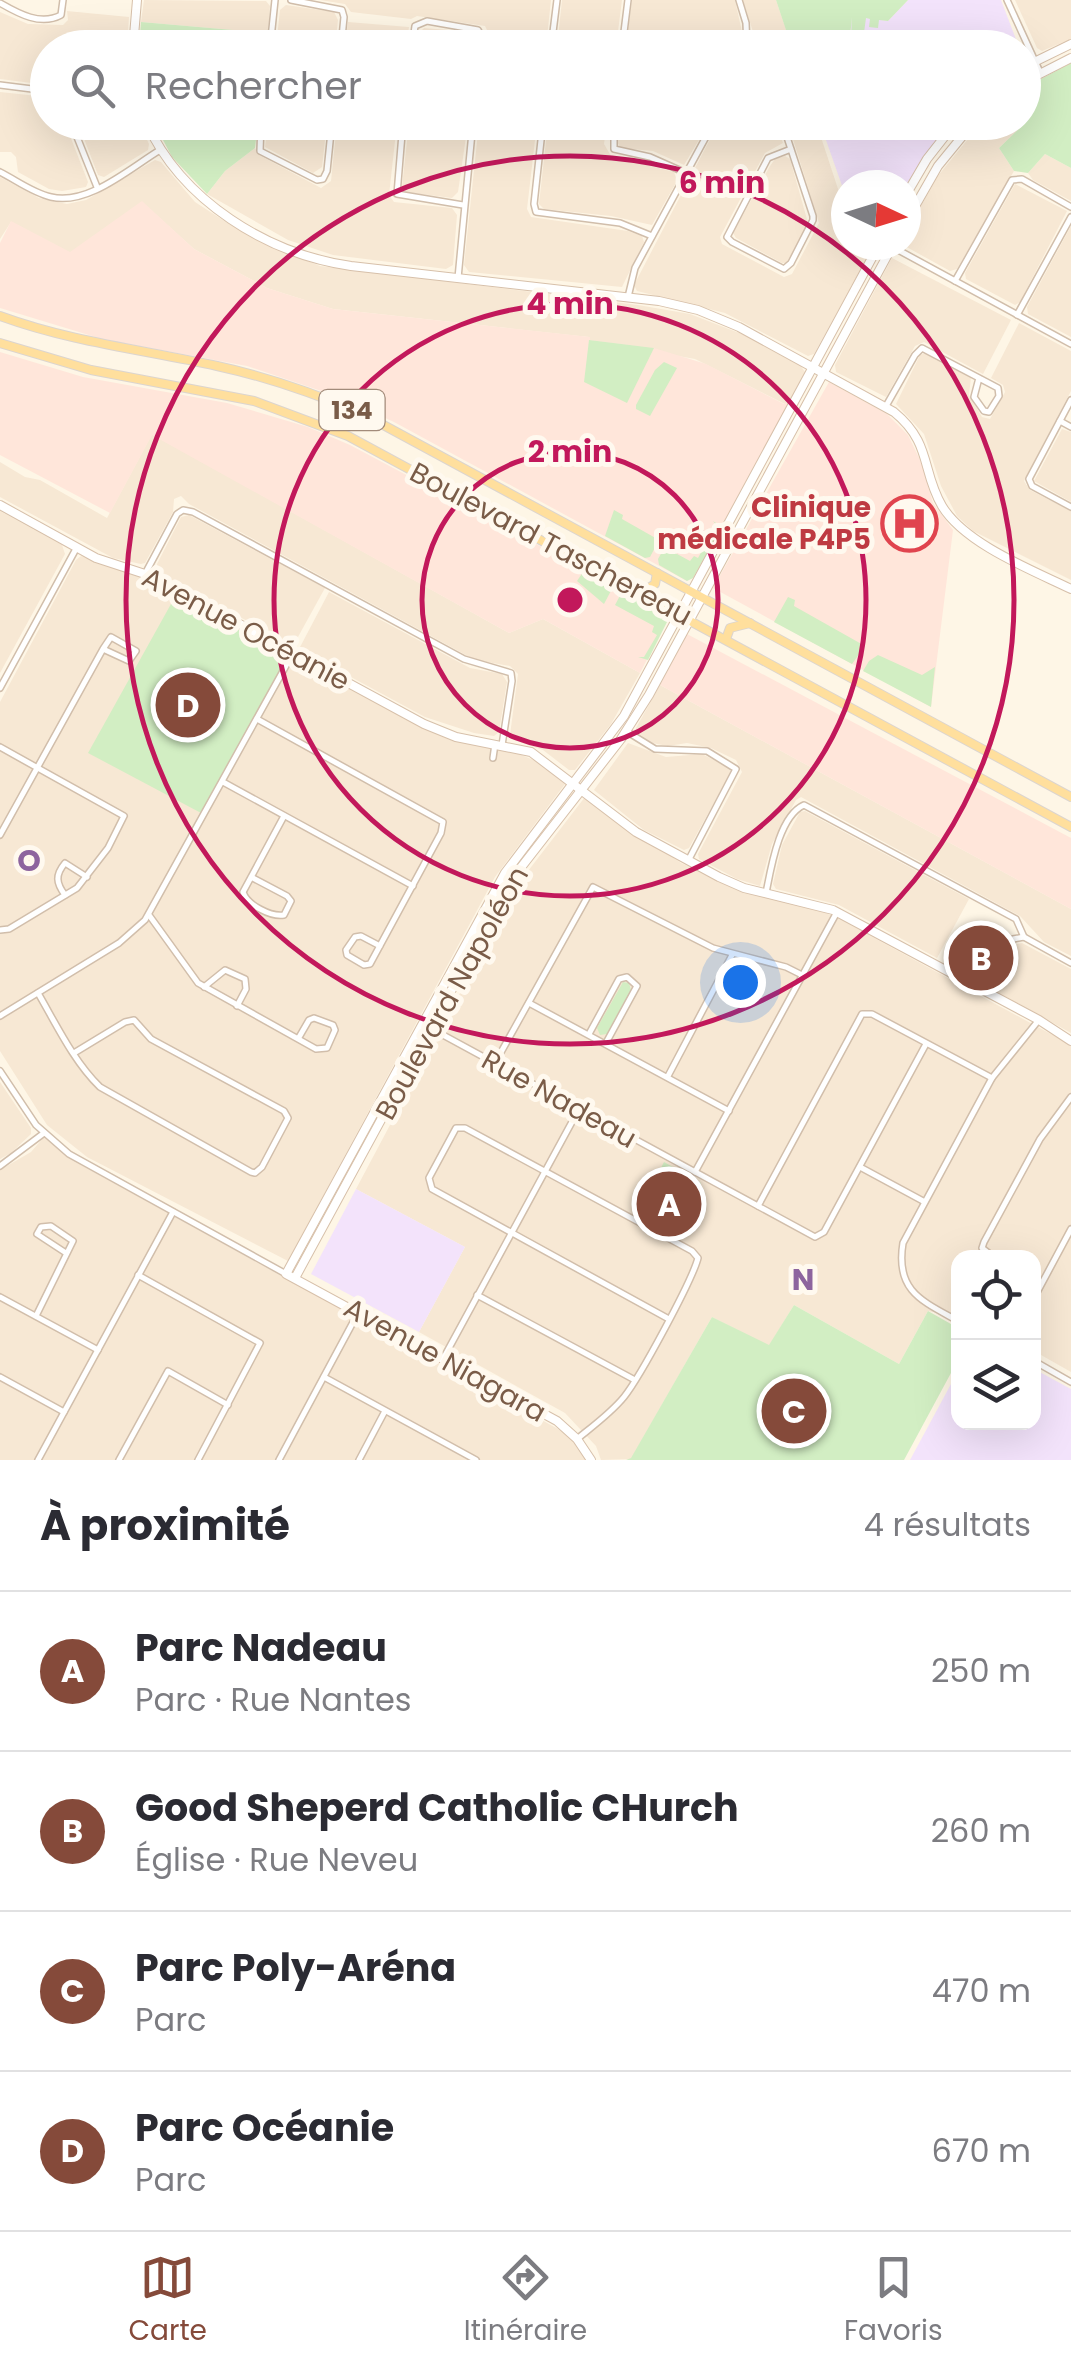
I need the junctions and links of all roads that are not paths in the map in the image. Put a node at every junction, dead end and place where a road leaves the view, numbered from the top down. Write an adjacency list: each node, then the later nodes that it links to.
1 (63, 0): 9 (street)
2 (136, 0): 10 (street)
3 (275, 0): 11 (street)
4 (291, 0): 12 (street)
5 (557, 0): 15 (street)
6 (628, 0): 16 (street)
7 (739, 0): 17 (street)
8 (1007, 0): 18 (street)
9 (0, 4)
10 (134, 30)
11 (272, 30)
12 (343, 30)
13 (414, 30): 14 (street)
14 (478, 30)
15 (553, 30)
16 (624, 30)
17 (746, 30)
18 (1020, 30)
19 (1071, 44): 20 (street)
20 (1041, 58)
21 (1071, 58): 22 (street)
22 (1041, 72)
23 (0, 86): 24 (street)
24 (30, 88)
25 (78, 140): 42 (street)
26 (155, 140): 38 (street)
27 (260, 140): 28 (street)
28 (330, 140)
29 (401, 140): 44 (street)
30 (471, 140): 44 (street)
31 (541, 140): 47 (street)
32 (614, 140): 41 (street)
33 (704, 140): 41 (street)
34 (788, 140): 37 (street)
35 (942, 140): 40 (street)
36 (959, 140): 43 (street)
37 (790, 148): 37 (street)
38 (160, 150): 42 (street); 51 (street)
39 (1, 168): 42 (street)
40 (921, 170)
41 (686, 173): 47 (street)
42 (98, 187)
43 (921, 196)
44 (463, 205): 51 (street)
45 (1071, 206): 52 (street)
46 (1071, 217): 54 (street)
47 (652, 236): 53 (street)
48 (871, 260): 58 (street, Boulevard Napoléon)
49 (884, 260): 59 (street, Boulevard Napoléon)
50 (916, 260): 52 (street)
51 (458, 278): 53 (street)
52 (955, 282): 54 (street)
53 (628, 297): 58 (street)
54 (1017, 315): 57 (street)
55 (0, 316): 72 (main road, Boulevard Taschereau / 134)
56 (0, 343): 76 (main road, Boulevard Taschereau / 134)
57 (1071, 344)
58 (813, 366): 59 (street); 65 (street, Boulevard Napoléon)
59 (824, 372): 62 (street); 66 (street, Boulevard Napoléon)
60 (978, 378): 60 (street); 62 (street)
61 (1071, 400): 63 (street)
62 (886, 406): 74 (street)
63 (1060, 421): 64 (street); 68 (street)
64 (1071, 428)
65 (774, 437): 66 (street); 69 (street, Boulevard Napoléon)
66 (786, 443): 70 (street, Boulevard Napoléon)
67 (0, 505): 71 (street, Avenue Océanie)
68 (1071, 507)
69 (728, 524): 70 (street); 75 (street, Boulevard Napoléon)
70 (738, 530): 77 (street, Boulevard Napoléon)
71 (77, 547): 73 (street, Avenue Océanie); 86 (street)
72 (657, 572): 75 (main road, Boulevard Taschereau / 134); 76 (main road)
73 (145, 574): 83 (street, Avenue Océanie); 89 (street)
74 (1071, 589)
75 (691, 591): 77 (main road, Boulevard Taschereau / 134); 78 (street, Boulevard Napoléon)
76 (642, 593): 78 (main road, Boulevard Taschereau / 134)
77 (702, 597): 79 (street, Boulevard Napoléon); 80 (main road, Boulevard Taschereau / 134)
78 (680, 614): 79 (main road, Boulevard Taschereau / 134); 84 (street, Boulevard Napoléon)
79 (690, 619): 81 (main road, Boulevard Taschereau / 134); 85 (street, Boulevard Napoléon)
80 (750, 623): 81 (main road); 95 (main road, Boulevard Taschereau / 134)
81 (726, 639): 97 (main road, Boulevard Taschereau / 134)
82 (103, 649): 82 (street); 92 (street)
83 (294, 654): 87 (street); 89 (street, Avenue Océanie)
84 (650, 669): 85 (street); 94 (street, Boulevard Napoléon)
85 (661, 674): 88 (street, Boulevard Napoléon)
86 (0, 688)
87 (258, 719): 93 (street); 102 (street)
88 (626, 732): 94 (street, Boulevard Napoléon); 99 (street)
89 (498, 744): 91 (street); 94 (street, Avenue Océanie)
90 (0, 747): 92 (street)
91 (493, 758)
92 (37, 768): 98 (street); 101 (street)
93 (223, 782): 96 (street); 106 (street)
94 (578, 786): 99 (street, Avenue Océanie); 120 (street, Boulevard Napoléon)
95 (1071, 798)
96 (284, 816): 100 (street); 102 (street)
97 (1071, 827)
98 (0, 835)
99 (688, 861): 103 (street, Avenue Océanie)
100 (251, 877): 100 (street)
101 (88, 878): 104 (street); 104 (street)
102 (413, 886): 109 (street)
103 (766, 893): 105 (street, Avenue Océanie); 108 (street)
104 (64, 895): 107 (street)
105 (837, 912): 112 (street); 114 (street, Avenue Océanie)
106 (149, 915): 113 (street); 115 (street)
107 (0, 930)
108 (1024, 937): 111 (street); 114 (street)
109 (380, 946): 109 (street)
110 (732, 955): 112 (street); 116 (street); 129 (street)
111 (1071, 963)
112 (802, 975): 133 (street)
113 (204, 987): 117 (street); 117 (street)
114 (985, 992): 119 (street, Avenue Océanie)
115 (38, 993): 118 (street); 126 (street)
116 (528, 1002): 121 (street); 127 (street)
117 (238, 1006): 122 (street)
118 (0, 1016)
119 (1039, 1020): 123 (street, Avenue Océanie); 130 (street)
120 (427, 1026): 127 (street, Rue Nadeau); 147 (street, Boulevard Napoléon)
121 (589, 1034): 124 (street); 124 (street)
122 (298, 1039): 122 (street)
123 (1071, 1041)
124 (606, 1043): 129 (street)
125 (926, 1044): 130 (street); 136 (street, Rue Nadeau); 140 (street)
126 (74, 1053): 126 (street)
127 (494, 1063): 132 (street, Rue Nadeau)
128 (0, 1070): 134 (street)
129 (667, 1077): 133 (street)
130 (992, 1078): 139 (street)
131 (1071, 1097): 144 (street)
132 (579, 1109): 137 (street); 138 (street, Rue Nadeau)
133 (729, 1111): 138 (street)
134 (44, 1133): 135 (street); 141 (street)
135 (0, 1166)
136 (860, 1167): 139 (street); 140 (street, Rue Nadeau)
137 (545, 1171): 142 (street); 142 (street); 154 (street)
138 (696, 1172): 140 (street, Rue Nadeau)
139 (923, 1202): 153 (street)
140 (758, 1206)
141 (173, 1212): 146 (street); 147 (street)
142 (512, 1233): 149 (street); 154 (street)
143 (1070, 1234): 148 (street)
144 (985, 1250)
145 (66, 1253): 145 (street); 152 (street)
146 (138, 1275): 155 (street); 162 (street)
147 (290, 1276): 151 (street, Avenue Niagara)
148 (1042, 1283)
149 (478, 1295): 156 (street); 160 (street)
150 (0, 1297): 152 (street)
151 (358, 1313): 156 (street, Avenue Niagara); 158 (street)
152 (36, 1316): 155 (street)
153 (951, 1317)
154 (668, 1318): 160 (street)
155 (98, 1350): 164 (street)
156 (443, 1359): 165 (street, Avenue Niagara)
157 (1041, 1366): 161 (street)
158 (324, 1377): 163 (street); 169 (street)
159 (0, 1379): 164 (street)
160 (634, 1379): 165 (street)
161 (1071, 1382)
162 (228, 1405): 167 (street); 168 (street)
163 (385, 1411): 170 (street); 171 (street)
164 (64, 1412): 166 (street)
165 (577, 1439): 172 (street, Avenue Niagara)
166 (38, 1460)
167 (119, 1460)
168 (198, 1460)
169 (278, 1460)
170 (358, 1460)
171 (476, 1460)
172 (591, 1460)

